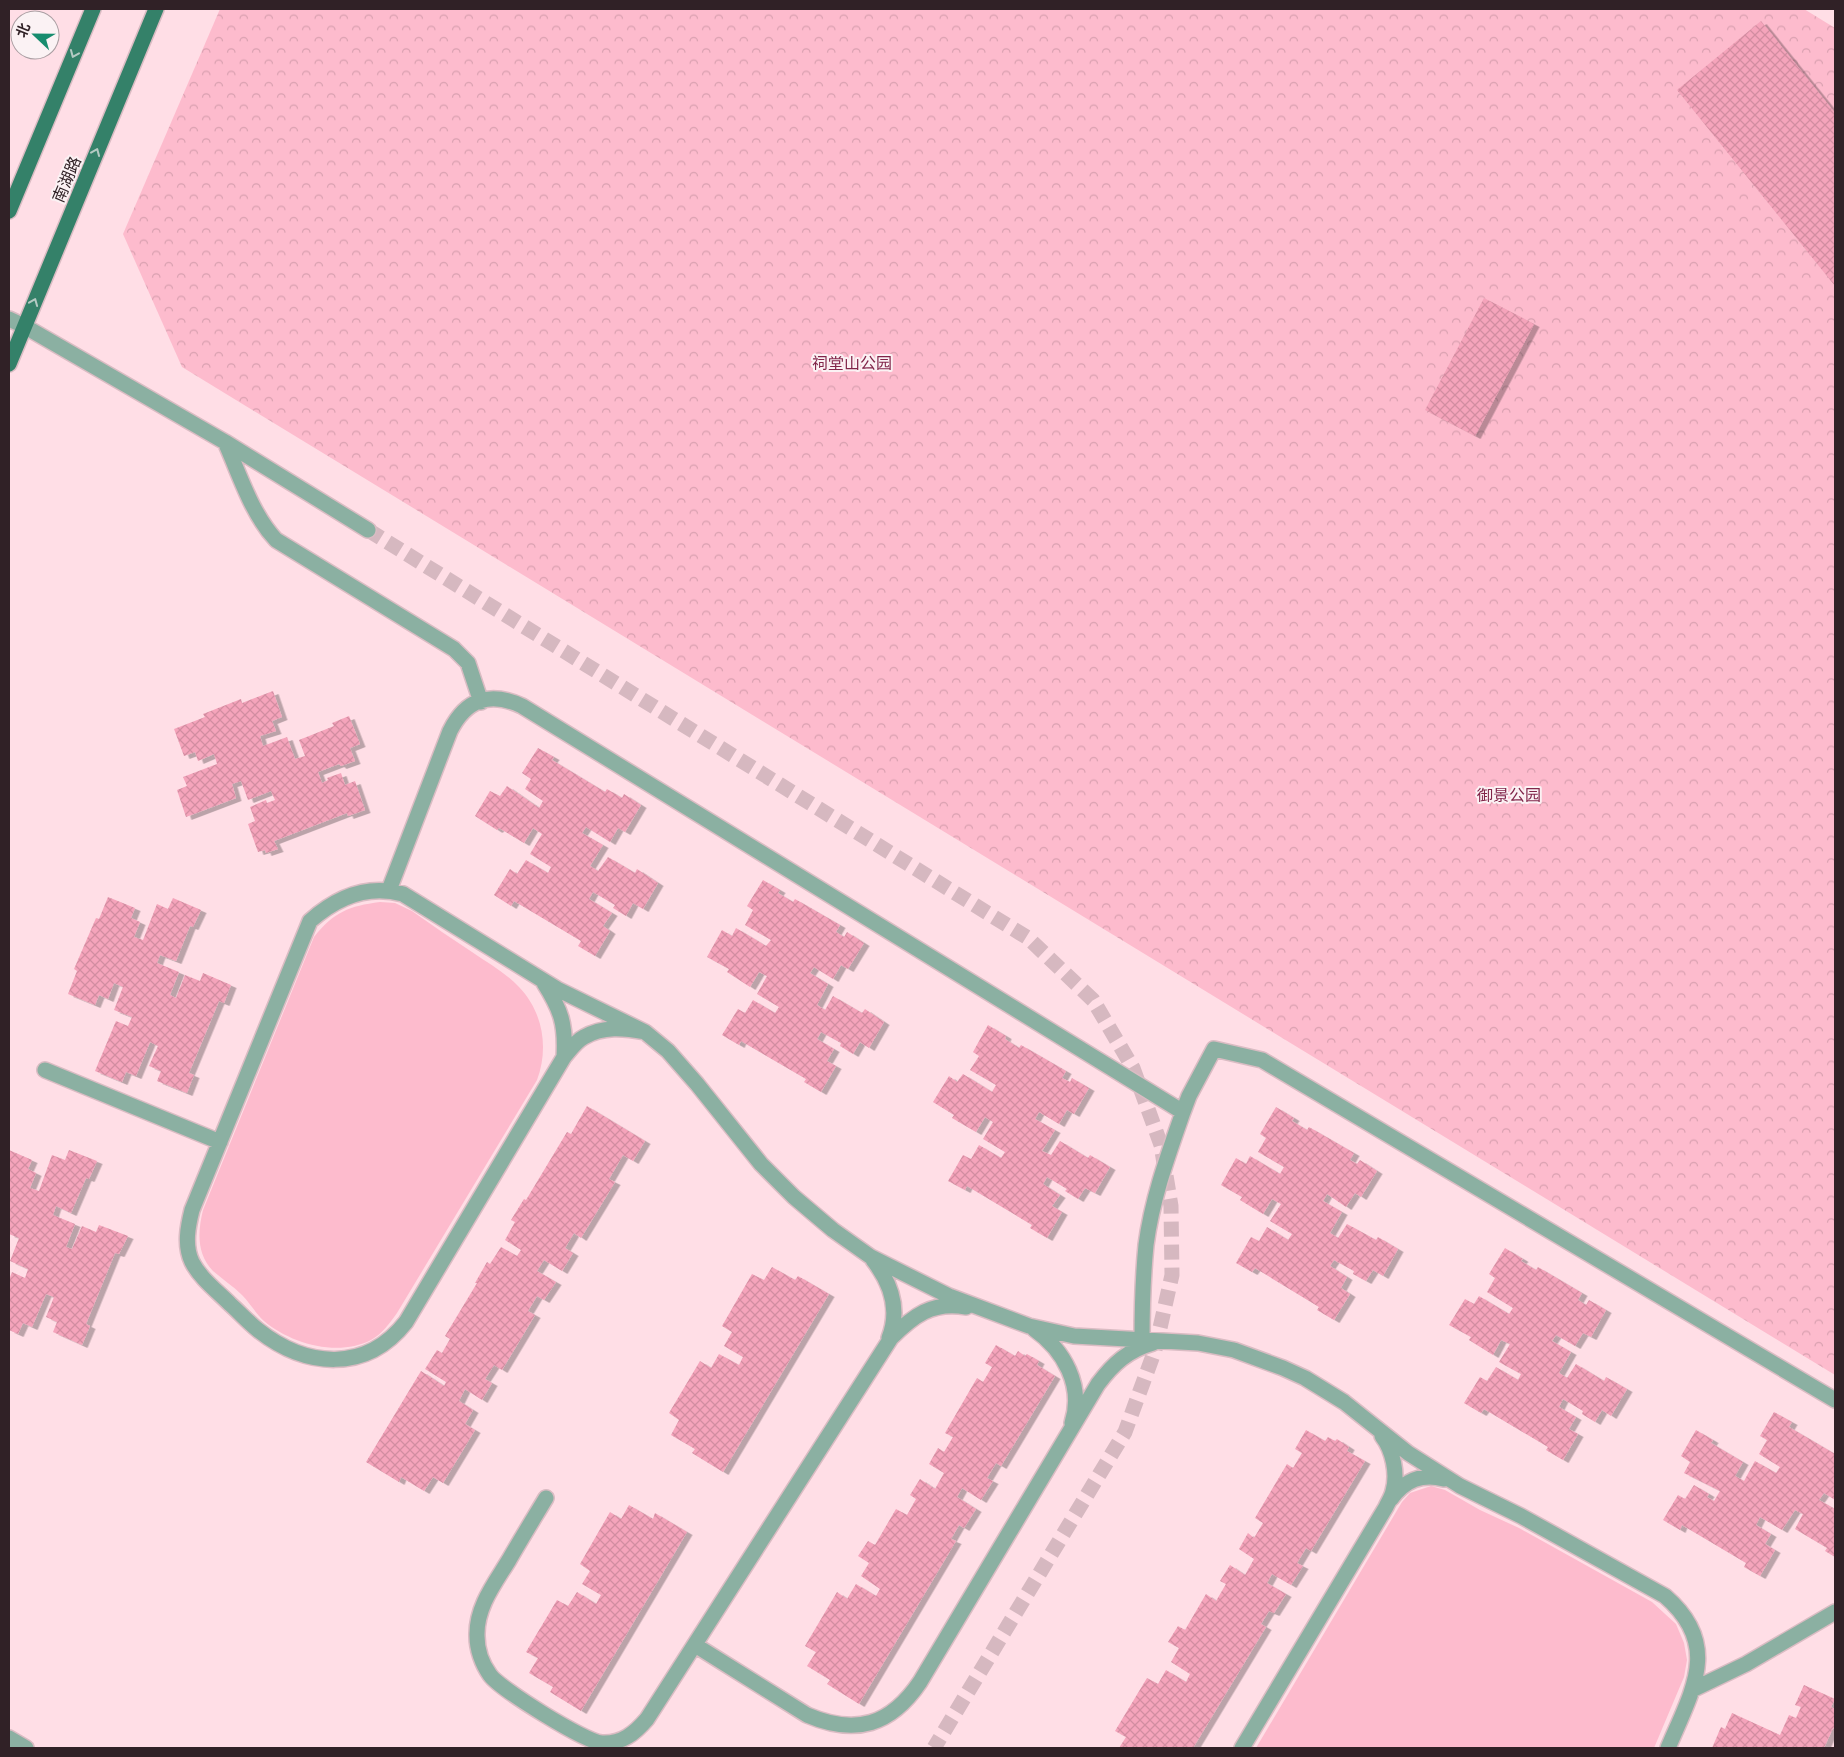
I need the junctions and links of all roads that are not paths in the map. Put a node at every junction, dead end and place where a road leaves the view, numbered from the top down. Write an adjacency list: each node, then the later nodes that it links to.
1 (93, 9): 3 (main road, one-way to 3)
2 (156, 9): 5 (main road, 南湖路, one-way to 2)
3 (9, 210)
4 (9, 319): 5 (street)
5 (24, 326): 6 (main road, 南湖路); 7 (street)
6 (9, 364)
7 (225, 442): 8 (street); 9 (street)
8 (368, 530)
9 (480, 702): 10 (street); 15 (street)
10 (389, 890): 11 (street); 16 (street)
11 (542, 979): 12 (street); 13 (street)
12 (645, 1032): 13 (street); 17 (street)
13 (564, 1056): 16 (street)
14 (45, 1070): 16 (street)
15 (1182, 1112): 20 (street); 23 (street)
16 (220, 1142)
17 (871, 1257): 18 (street); 22 (street)
18 (982, 1310): 19 (street); 22 (street)
19 (1029, 1326): 20 (street); 25 (street)
20 (1142, 1340): 21 (street)
21 (1162, 1341): 24 (street); 25 (street)
22 (885, 1347): 30 (street)
23 (1835, 1400)
24 (1374, 1425): 26 (street); 28 (street)
25 (1068, 1434): 30 (street)
26 (1460, 1486): 28 (street); 31 (street)
27 (546, 1498): 30 (street)
28 (1386, 1507): 34 (street)
29 (1835, 1612): 31 (street)
30 (695, 1644)
31 (1692, 1690): 35 (street)
32 (9, 1738): 33 (street)
33 (26, 1748)
34 (1242, 1748)
35 (1668, 1748)

